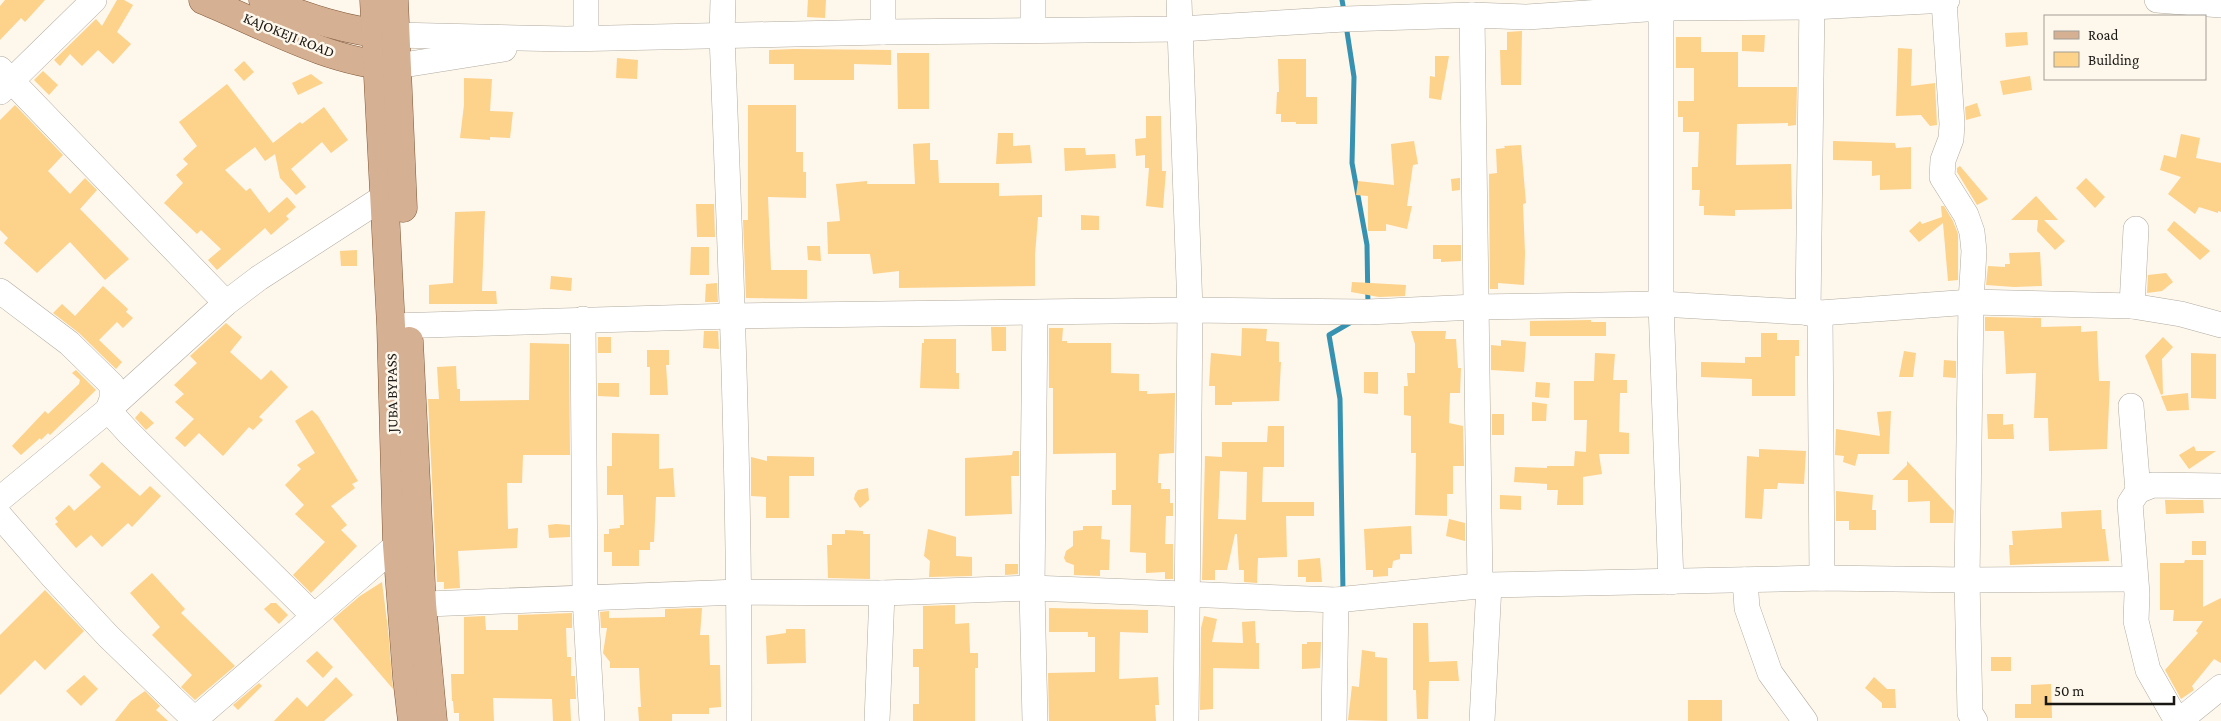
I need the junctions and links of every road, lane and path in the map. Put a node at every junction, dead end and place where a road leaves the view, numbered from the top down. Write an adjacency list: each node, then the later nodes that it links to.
1 (94, 0): 25 (street)
2 (203, 0): 24 (main road, KAJOKEJI ROAD)
3 (263, 0): 21 (main road, KAJOKEJI ROAD)
4 (374, 0): 21 (main road)
5 (394, 0): 21 (main road)
6 (586, 0): 23 (street)
7 (723, 0): 22 (street)
8 (883, 0): 20 (street)
9 (1033, 0): 19 (street)
10 (1180, 0): 18 (street)
11 (1945, 0): 14 (street); 29 (street)
12 (2157, 0): 15 (street)
13 (1661, 4): 14 (street); 16 (street); 31 (street)
14 (1812, 4): 36 (street)
15 (2221, 5)
16 (1526, 8): 17 (street)
17 (1472, 15): 18 (street); 33 (street)
18 (1180, 29): 19 (street); 34 (street)
19 (1033, 30): 20 (street)
20 (883, 32): 22 (street)
21 (385, 34): 23 (street); 24 (main road)
22 (722, 35): 23 (street); 37 (street)
23 (576, 39): 24 (street)
24 (386, 66): 26 (main road, JUBA BYPASS); 40 (main road, JUBA BYPASS)
25 (4, 81): 30 (street)
26 (384, 197): 30 (street); 40 (main road, JUBA BYPASS)
27 (2136, 229): 32 (street)
28 (0, 291): 42 (street)
29 (1971, 302): 32 (street); 36 (street); 51 (street)
30 (226, 303): 42 (street)
31 (1661, 304): 33 (street); 36 (street); 52 (street)
32 (2132, 306): 39 (street)
33 (1476, 307): 34 (street); 53 (street)
34 (1190, 310): 35 (street); 57 (street)
35 (1035, 313): 37 (street); 54 (street)
36 (1814, 313): 48 (street)
37 (733, 316): 38 (street); 55 (street)
38 (583, 319): 40 (street); 58 (street)
39 (2221, 325)
40 (399, 326): 47 (main road, JUBA BYPASS); 60 (main road, JUBA BYPASS)
41 (2131, 406): 44 (street)
42 (108, 410): 45 (street); 61 (street)
43 (2221, 486): 44 (street)
44 (2138, 491): 49 (street)
45 (0, 499)
46 (0, 516): 63 (street)
47 (397, 545): 60 (main road, JUBA BYPASS); 61 (street)
48 (1822, 578): 50 (street); 51 (street)
49 (2134, 579): 51 (street); 75 (street)
50 (1745, 580): 52 (street); 73 (street)
51 (1967, 580): 74 (street)
52 (1671, 582): 53 (street)
53 (1485, 586): 59 (street); 72 (street)
54 (1032, 588): 56 (street); 57 (street); 69 (street)
55 (739, 592): 56 (street); 58 (street); 67 (street)
56 (882, 593): 68 (street)
57 (1189, 596): 59 (street); 70 (street)
58 (585, 597): 60 (street); 66 (street)
59 (1336, 600): 71 (street)
60 (412, 605): 64 (main road, JUBA BYPASS); 65 (main road, JUBA BYPASS)
61 (314, 616): 63 (street)
62 (2221, 687): 75 (street)
63 (194, 721)
64 (412, 721)
65 (433, 721)
66 (592, 721)
67 (739, 721)
68 (877, 721)
69 (1035, 721)
70 (1186, 721)
71 (1334, 721)
72 (1482, 721)
73 (1805, 721)
74 (1975, 721)
75 (2178, 721)

